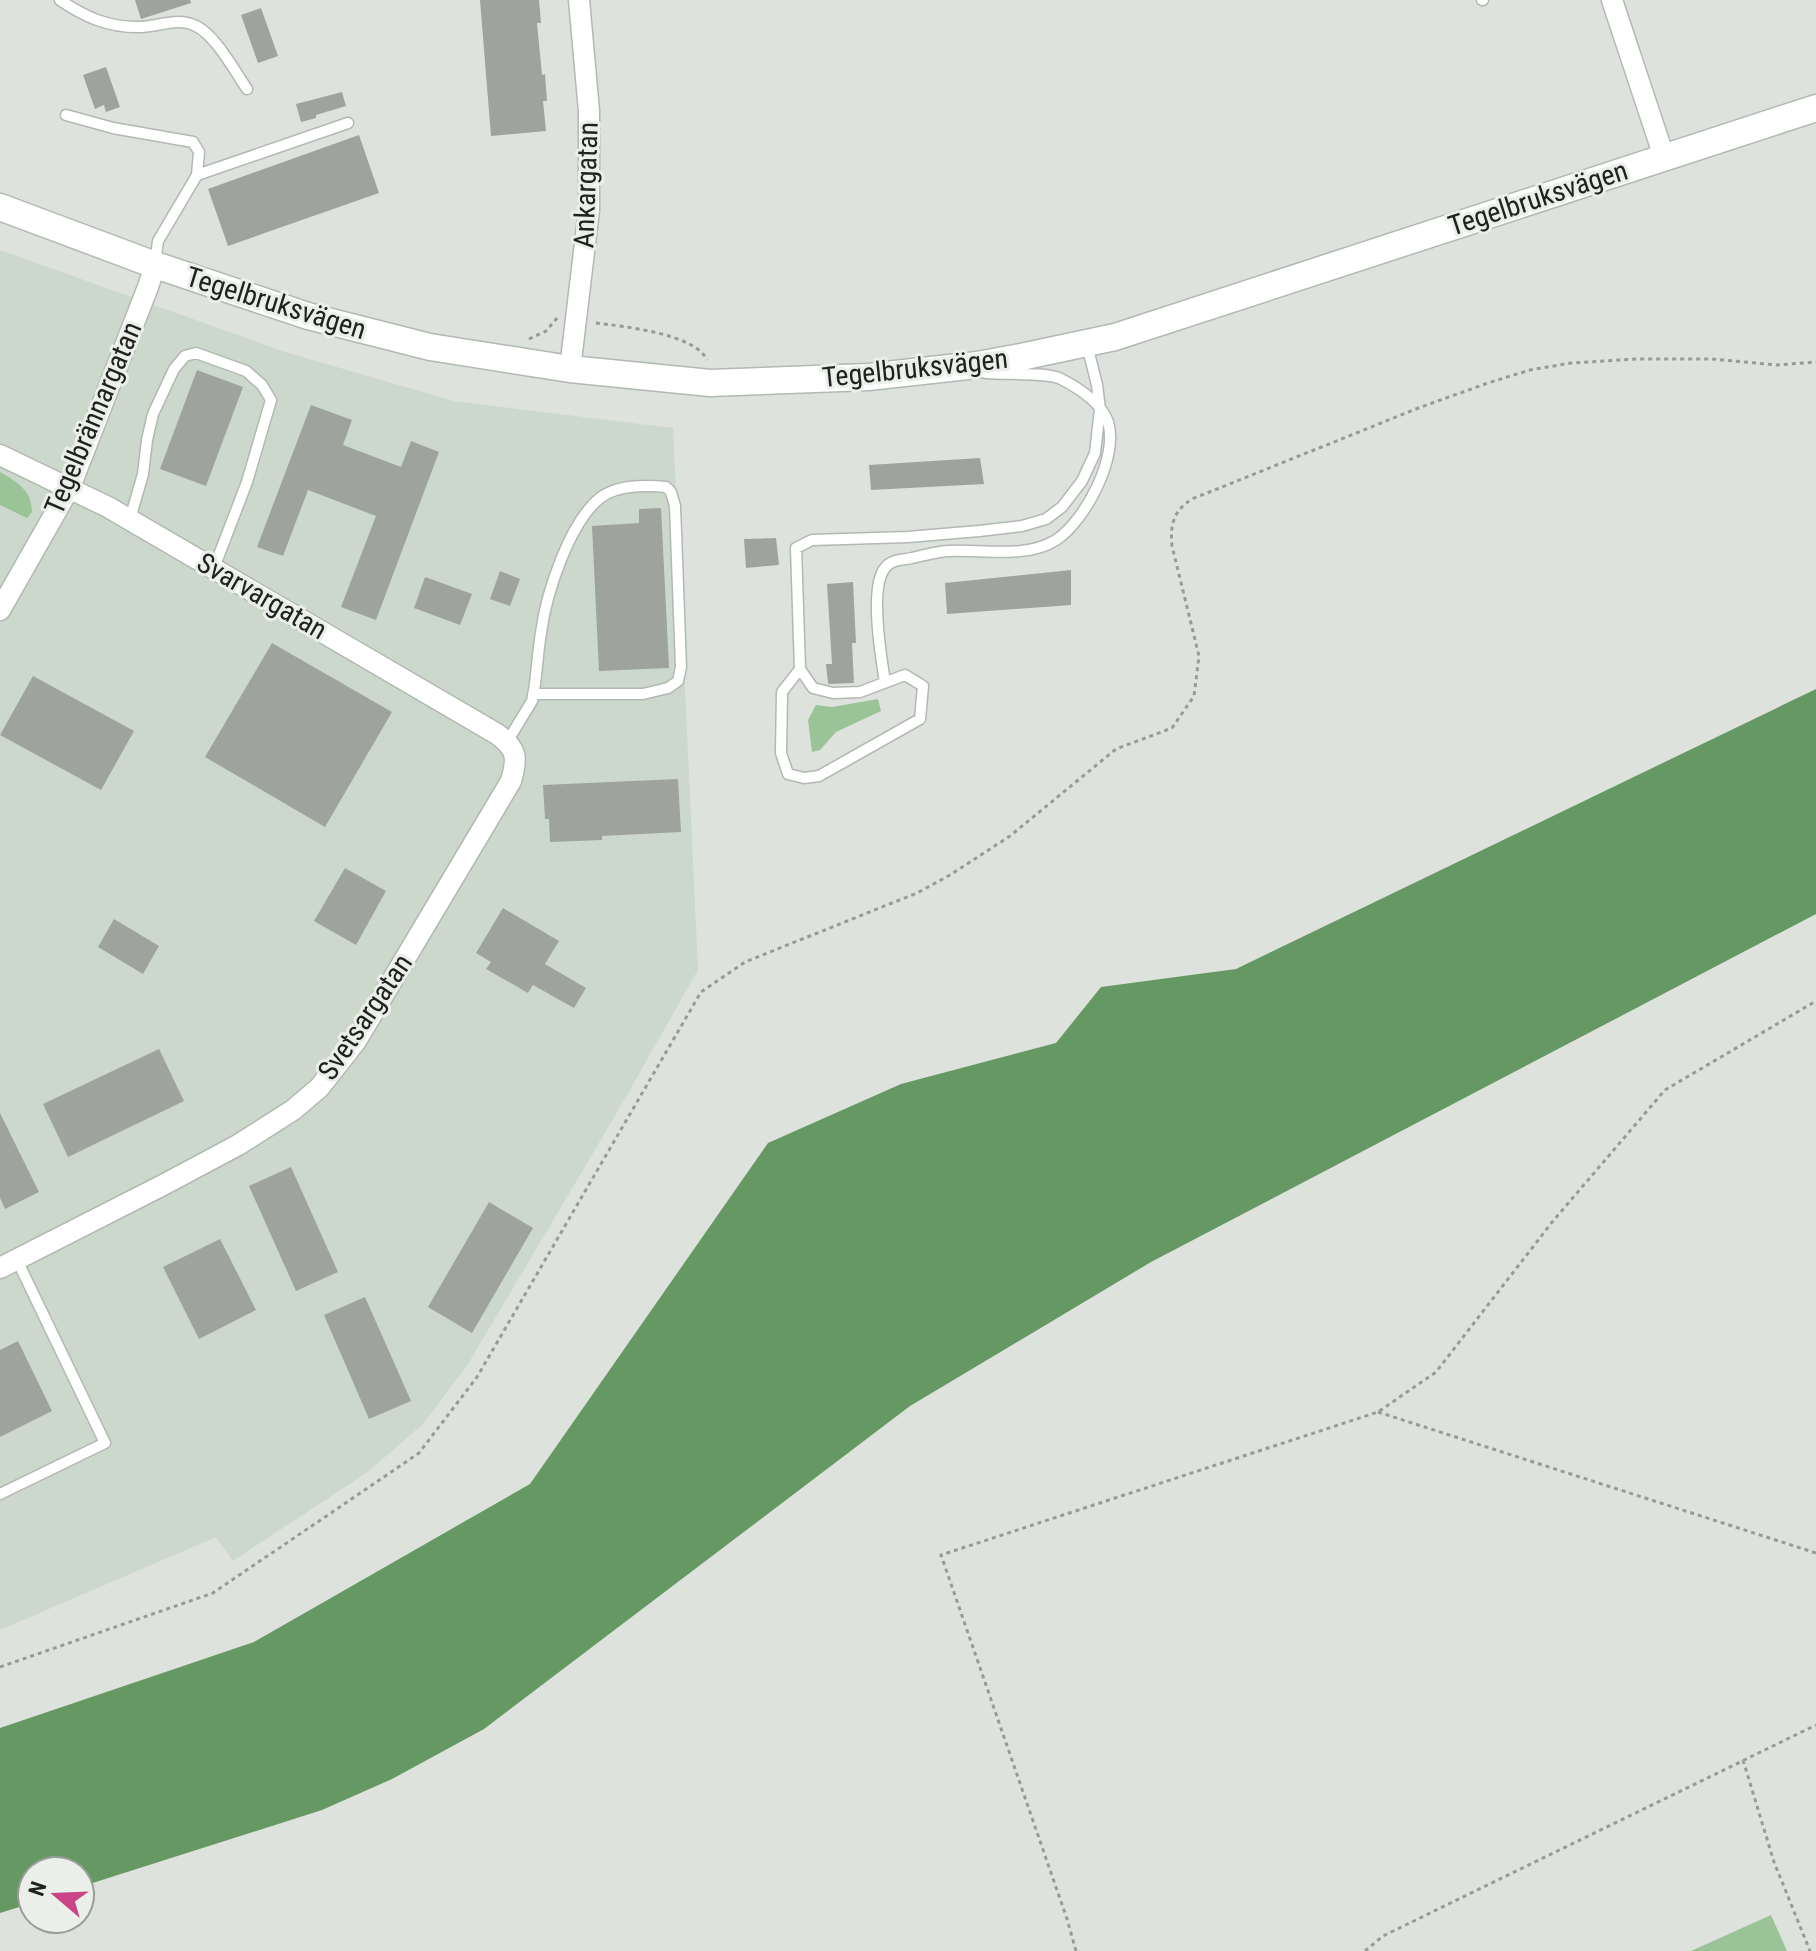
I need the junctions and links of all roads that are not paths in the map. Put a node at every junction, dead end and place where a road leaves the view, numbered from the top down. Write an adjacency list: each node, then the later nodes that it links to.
1 (60, 0): 4 (lane)
2 (579, 0): 13 (street, Ankargatan)
3 (1612, 0): 8 (street)
4 (247, 89)
5 (1816, 108): 8 (street, Tegelbruksvägen)
6 (66, 115): 9 (lane)
7 (348, 123): 9 (lane)
8 (1664, 157): 12 (street, Tegelbruksvägen)
9 (197, 175): 11 (lane)
10 (0, 207): 11 (street, Tegelbruksvägen)
11 (155, 265): 13 (street, Tegelbruksvägen); 17 (street, Tegelbrännargatan)
12 (1087, 344): 14 (street, Tegelbruksvägen); 15 (lane)
13 (570, 369): 14 (street, Tegelbruksvägen)
14 (940, 369): 15 (lane)
15 (1100, 409): 21 (lane); 22 (lane)
16 (0, 455): 17 (street, Svarvargatan)
17 (70, 487): 18 (street, Svarvargatan); 20 (street, Tegelbrännargatan)
18 (130, 519): 19 (street, Svarvargatan); 19 (lane)
19 (214, 568): 24 (street, Svarvargatan)
20 (0, 610)
21 (800, 669): 22 (lane); 22 (lane)
22 (885, 682)
23 (533, 694): 23 (lane); 24 (lane)
24 (511, 747): 25 (street, Svetsargatan)
25 (8, 1264): 26 (lane)
26 (0, 1494)

